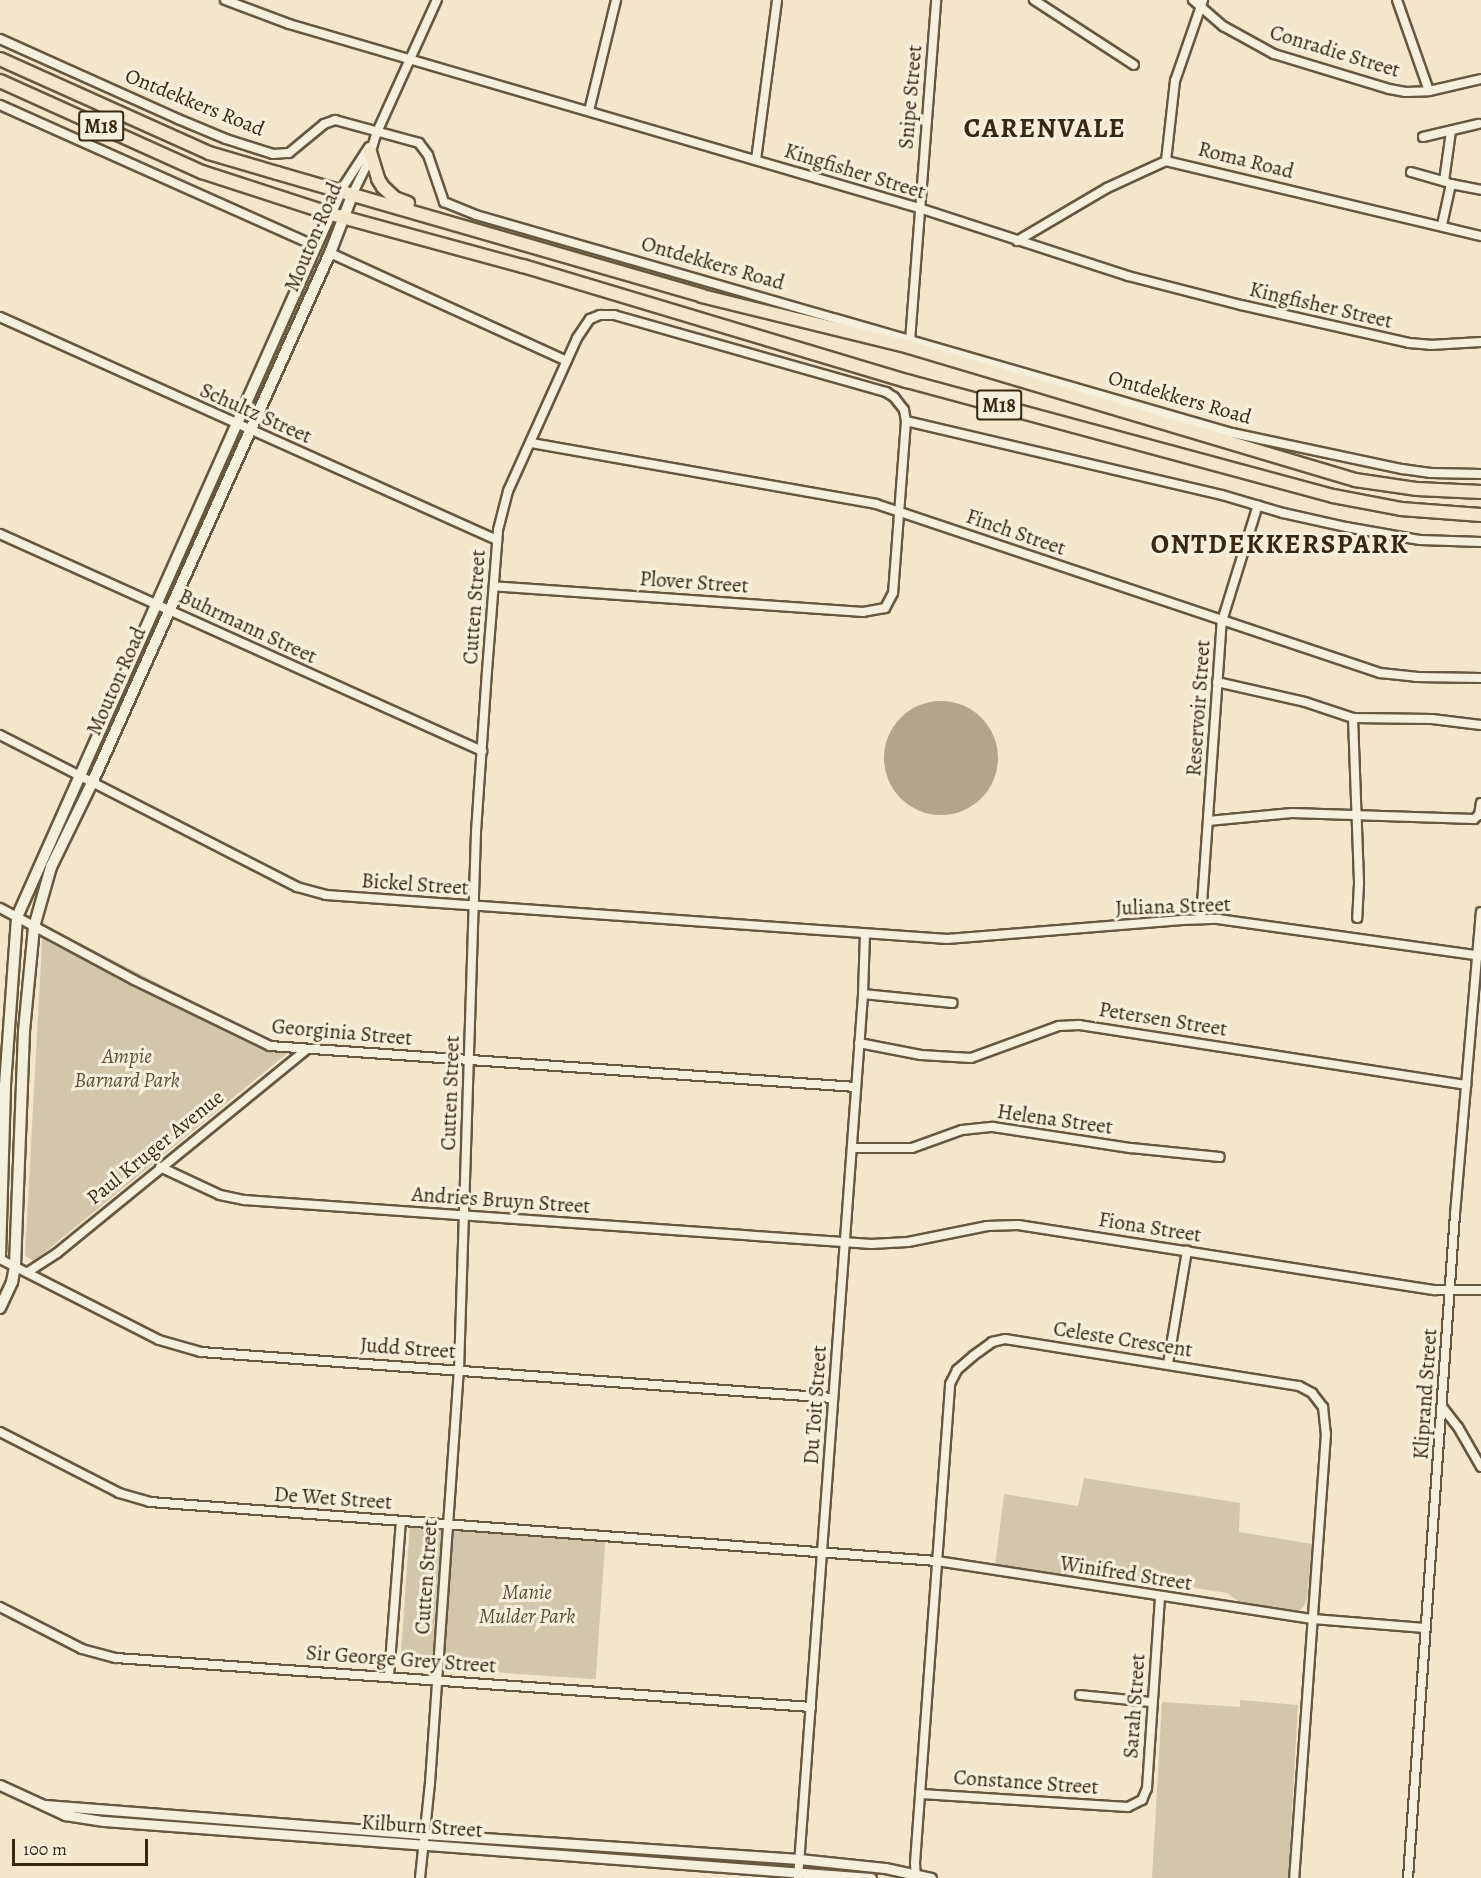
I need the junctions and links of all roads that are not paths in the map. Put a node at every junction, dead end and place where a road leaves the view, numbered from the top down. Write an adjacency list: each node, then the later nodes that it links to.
1 (225, 0): 12 (street, Kingfisher Street)
2 (436, 0): 12 (street, Mouton Road)
3 (616, 0): 18 (street)
4 (777, 0): 24 (street)
5 (936, 0): 30 (street, Snipe Street)
6 (1034, 0): 13 (street)
7 (1193, 0): 9 (street, Conradie Street)
8 (1396, 0): 16 (street)
9 (1201, 4): 16 (street, Conradie Street); 25 (street)
10 (0, 39): 20 (street, Ontdekkers Road)
11 (0, 59): 29 (main road, Ontdekkers Road / M18)
12 (410, 60): 18 (street, Kingfisher Street); 20 (street, Mouton Road)
13 (1134, 64)
14 (1481, 79): 16 (street, Conradie Street)
15 (0, 81): 31 (main road, M18)
16 (1429, 91)
17 (0, 105): 37 (street)
18 (589, 111): 24 (street, Kingfisher Street)
19 (1478, 124): 21 (street)
20 (377, 132): 23 (street, Mouton Road); 40 (street, Ontdekkers Road)
21 (1451, 132): 22 (street); 27 (street)
22 (1424, 137)
23 (372, 146): 29 (street, Mouton Road); 29 (street, Mouton Road); 33 (main road)
24 (756, 160): 30 (street, Kingfisher Street)
25 (1166, 160): 34 (street, Roma Road); 36 (street, Roma Road)
26 (1411, 172): 27 (street)
27 (1448, 183): 28 (street); 34 (street)
28 (1481, 190)
29 (347, 192): 31 (main road, Mouton Road); 32 (main road, Mouton Road); 33 (main road, Ontdekkers Road / M18)
30 (919, 208): 36 (street, Kingfisher Street); 40 (street, Snipe Street)
31 (331, 214): 32 (main road, M18); 37 (main road, Mouton Road)
32 (345, 218): 38 (main road, Mouton Road); 51 (main road, M18)
33 (452, 223): 48 (main road, Ontdekkers Road / M18)
34 (1442, 225): 35 (street, Roma Road)
35 (1481, 236)
36 (1017, 241): 41 (street, Kingfisher Street)
37 (317, 247): 44 (main road, Mouton Road)
38 (330, 253): 42 (street); 45 (main road, Mouton Road)
39 (0, 317): 44 (street, Schultz Street)
40 (910, 341): 47 (street, Ontdekkers Road)
41 (1481, 342)
42 (567, 360): 43 (street, Cutten Street); 46 (street, Cutten Street)
43 (906, 421): 49 (street); 50 (street)
44 (238, 424): 45 (street, Schultz Street); 56 (main road, Mouton Road)
45 (250, 430): 53 (street, Schultz Street); 57 (main road, Mouton Road)
46 (531, 443): 50 (street, Finch Street); 53 (street, Cutten Street)
47 (1481, 474)
48 (1481, 492)
49 (1258, 505): 54 (street); 58 (street, Reservoir Street)
50 (899, 511): 55 (street, Plover Street); 58 (street, Finch Street)
51 (1481, 515)
52 (0, 534): 56 (street, Buhrmann Street)
53 (497, 540): 55 (street, Cutten Street)
54 (1481, 543)
55 (494, 586): 64 (street, Cutten Street)
56 (157, 605): 57 (street, Buhrmann Street); 65 (main road, Mouton Road)
57 (169, 610): 64 (street, Buhrmann Street); 66 (main road, Mouton Road)
58 (1222, 621): 59 (street, Finch Street); 60 (street, Reservoir Street)
59 (1481, 678)
60 (1218, 682): 61 (street); 69 (street, Reservoir Street)
61 (1353, 718): 62 (street); 68 (street)
62 (1481, 725)
63 (0, 735): 65 (street, Bickel Street)
64 (482, 751): 70 (street, Cutten Street)
65 (79, 778): 66 (street, Bickel Street); 73 (main road, Mouton Road)
66 (92, 783): 70 (street, Bickel Street); 76 (main road, Mouton Road)
67 (1481, 803): 68 (street)
68 (1357, 817): 69 (street); 75 (street)
69 (1208, 821): 74 (street, Reservoir Street)
70 (473, 905): 77 (street, Bickel Street); 83 (street, Cutten Street)
71 (0, 908): 73 (street, Georginia Street)
72 (1481, 912): 78 (street, Kliprand Street)
73 (17, 917): 76 (street, Georginia Street); 84 (main road, Mouton Road)
74 (1201, 918): 77 (street, Juliana Street); 78 (street, Juliana Street)
75 (1357, 918)
76 (34, 927): 82 (street, Georginia Street); 87 (main road, Mouton Road)
77 (865, 934): 79 (street, Du Toit Street)
78 (1478, 956): 85 (street, Kliprand Street)
79 (863, 994): 80 (street); 81 (street, Du Toit Street)
80 (953, 1003)
81 (859, 1043): 85 (street, Petersen Street); 86 (street, Du Toit Street)
82 (306, 1050): 83 (street, Georginia Street); 90 (street, Paul Kruger Avenue)
83 (468, 1060): 86 (street, Georginia Street); 91 (street, Cutten Street)
84 (3, 1083): 87 (street); 94 (main road, Mouton Road)
85 (1466, 1085): 98 (street, Kliprand Street)
86 (856, 1087): 88 (street, Du Toit Street)
87 (21, 1090): 95 (main road, Mouton Road)
88 (852, 1148): 89 (street, Helena Street); 92 (street, Du Toit Street)
89 (1220, 1157)
90 (160, 1167): 91 (street, Andries Bruyn Street); 96 (street, Paul Kruger Avenue)
91 (464, 1215): 92 (street, Andries Bruyn Street); 101 (street, Cutten Street)
92 (845, 1243): 93 (street, Fiona Street); 102 (street, Du Toit Street)
93 (1187, 1251): 98 (street, Fiona Street); 100 (street)
94 (0, 1258): 95 (street, Judd Street)
95 (15, 1266): 96 (street, Judd Street); 99 (main road)
96 (28, 1272): 101 (street, Judd Street)
97 (1481, 1290): 98 (street, Fiona Street)
98 (1449, 1292): 103 (street, Kliprand Street)
99 (0, 1308)
100 (1168, 1364): 109 (street, Celeste Crescent); 112 (street, Celeste Crescent)
101 (459, 1370): 102 (street, Judd Street); 107 (street, Cutten Street)
102 (833, 1398): 108 (street, Du Toit Street)
103 (1443, 1408): 105 (street); 113 (street, Kliprand Street)
104 (0, 1432): 106 (street, De Wet Street)
105 (1481, 1467)
106 (401, 1521): 107 (street, De Wet Street); 114 (street)
107 (448, 1526): 108 (street, De Wet Street); 115 (street, Cutten Street)
108 (822, 1552): 109 (street, Winifred Street); 118 (street, Du Toit Street)
109 (938, 1561): 110 (street, Winifred Street); 120 (street, Celeste Crescent)
110 (1160, 1596): 112 (street, Winifred Street); 117 (street, Sarah Street)
111 (0, 1607): 114 (street, Sir George Grey Street)
112 (1313, 1619): 113 (street, Winifred Street); 134 (street, Celeste Crescent)
113 (1425, 1628): 135 (street, Kliprand Street)
114 (389, 1676): 115 (street, Sir George Grey Street)
115 (436, 1679): 118 (street, Sir George Grey Street); 123 (street, Cutten Street)
116 (1080, 1695): 117 (street)
117 (1152, 1702): 121 (street, Sarah Street)
118 (811, 1707): 127 (street, Du Toit Street)
119 (0, 1785): 122 (street, Kilburn Street)
120 (921, 1794): 121 (street, Constance Street); 130 (street, Celeste Crescent)
121 (1128, 1807)
122 (235, 1825): 123 (street, Kilburn Street); 124 (street, Kilburn Street)
123 (424, 1834): 124 (street, Cutten Street); 125 (street, Kilburn Street)
124 (423, 1845): 125 (street, Kilburn Street); 131 (street, Cutten Street)
125 (581, 1850): 126 (street, Kilburn Street); 128 (street, Kilburn Street)
126 (691, 1852): 127 (street, Kilburn Street); 128 (street)
127 (799, 1859): 129 (street, Du Toit Street); 130 (street, Kilburn Street)
128 (690, 1864): 129 (street, Kilburn Street)
129 (798, 1874): 132 (street, Kilburn Street)
130 (916, 1876): 133 (street, Kilburn Street)
131 (420, 1878)
132 (871, 1878)
133 (931, 1878)
134 (1294, 1878)
135 (1408, 1878)

